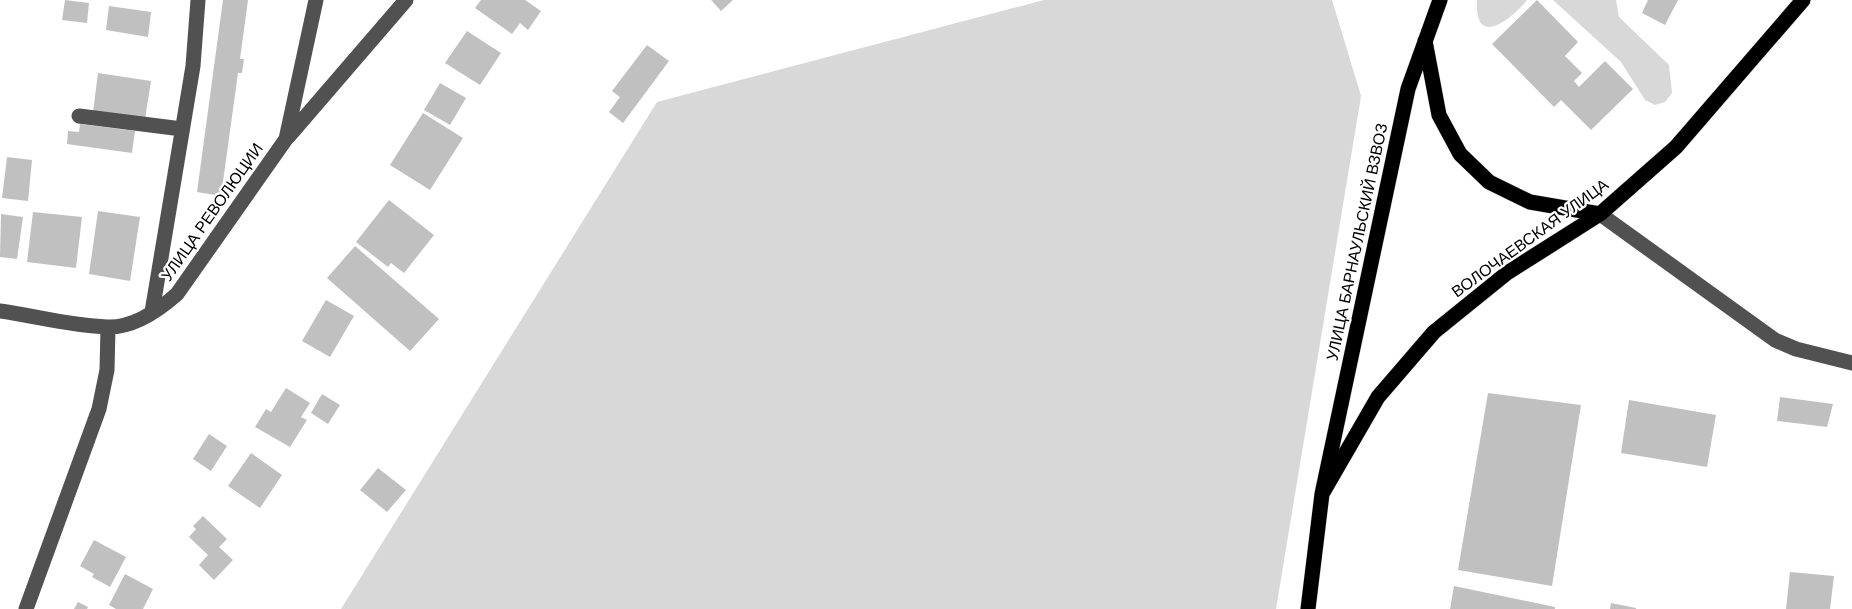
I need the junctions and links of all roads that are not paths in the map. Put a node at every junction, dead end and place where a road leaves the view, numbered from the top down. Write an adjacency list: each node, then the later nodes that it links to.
1 (198, 0): 8 (street)
2 (316, 0): 9 (street, УЛИЦА РЕВОЛЮЦИИ)
3 (406, 0): 9 (street)
4 (1440, 0): 6 (main road, УЛИЦА БАРНАУЛЬСКИЙ ВЗВОЗ)
5 (1803, 0): 10 (main road, ВОЛОЧАЕВСКАЯ УЛИЦА)
6 (1425, 40): 10 (main road); 15 (main road, УЛИЦА БАРНАУЛЬСКИЙ ВЗВОЗ)
7 (79, 116): 8 (street)
8 (182, 129): 12 (street)
9 (286, 139): 12 (street, УЛИЦА РЕВОЛЮЦИИ)
10 (1600, 214): 14 (street); 15 (main road, ВОЛОЧАЕВСКАЯ УЛИЦА)
11 (0, 311): 13 (street)
12 (152, 312): 13 (street, УЛИЦА РЕВОЛЮЦИИ)
13 (108, 328): 16 (street)
14 (1852, 363)
15 (1322, 494): 17 (main road, УЛИЦА БАРНАУЛЬСКИЙ ВЗВОЗ)
16 (26, 609)
17 (1308, 609)

